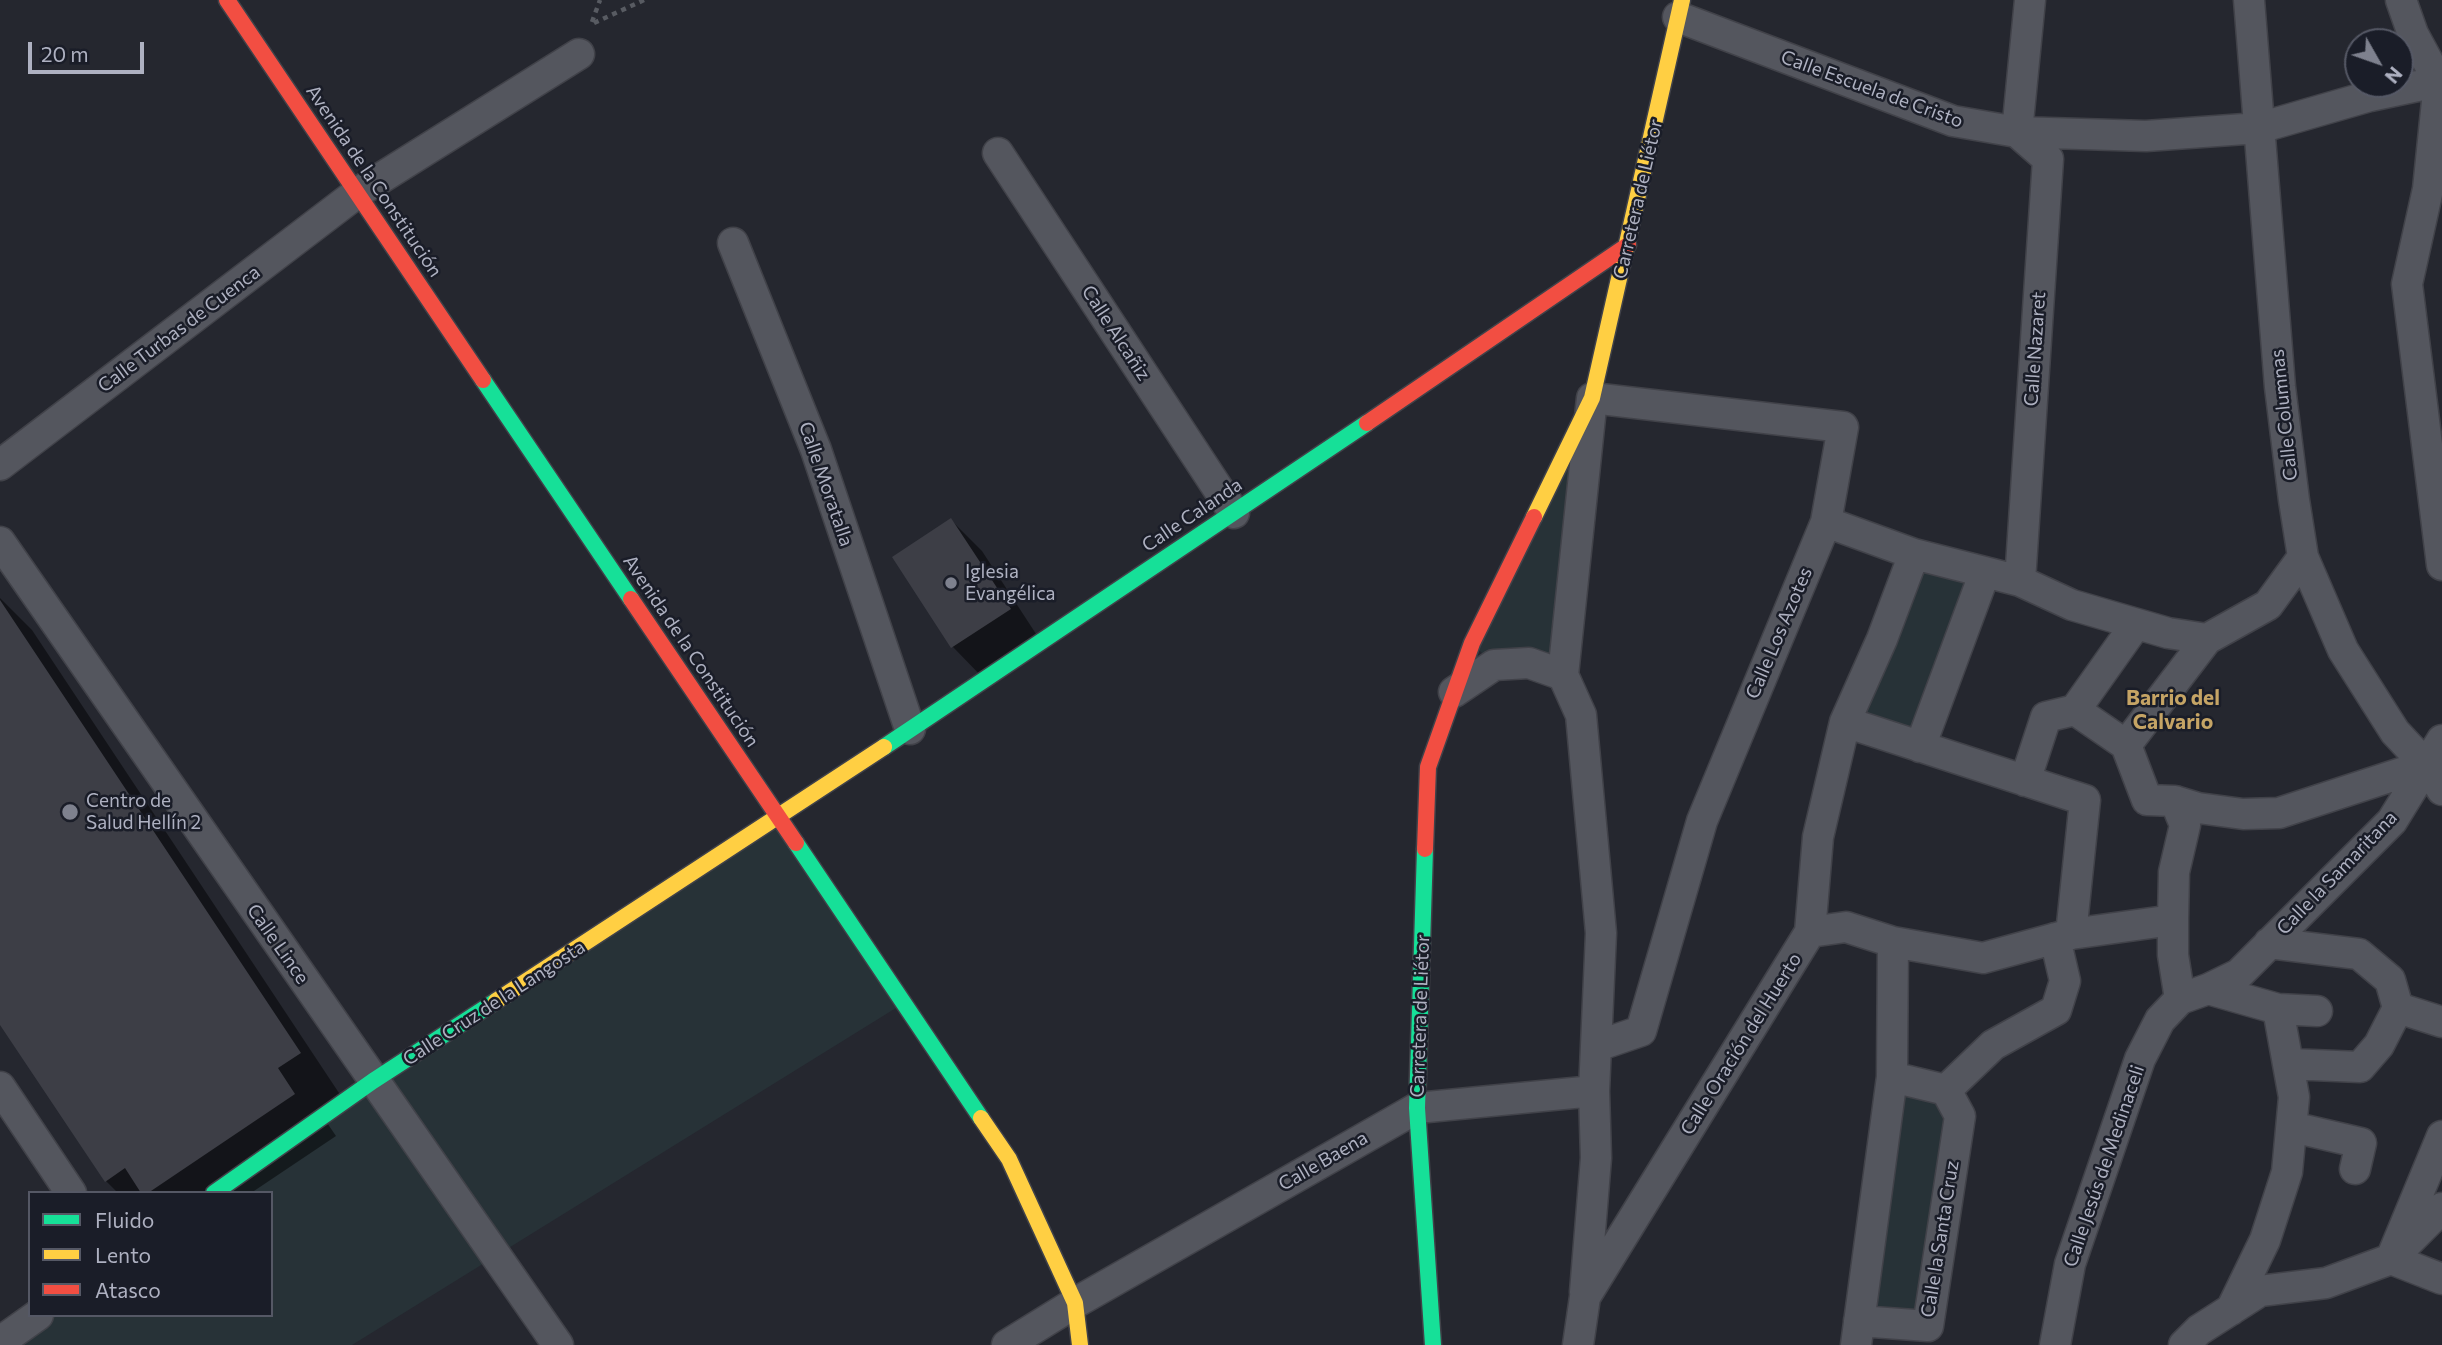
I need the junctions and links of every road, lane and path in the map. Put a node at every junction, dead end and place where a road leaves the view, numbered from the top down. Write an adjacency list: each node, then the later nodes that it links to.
1 (227, 0): 13 (street, Avenida de la Constitución)
2 (644, 0): 7 (path)
3 (2030, 0): 11 (street)
4 (2249, 0): 10 (street, Calle Columnas)
5 (2401, 0): 9 (street)
6 (1680, 9): 11 (street, Calle Escuela de Cristo); 15 (street, Carretera de Liétor)
7 (592, 24)
8 (579, 54): 13 (street, Calle Turbas de Cuenca)
9 (2440, 82): 10 (street, Calle Escuela de Cristo); 23 (street)
10 (2259, 128): 11 (street, Calle Escuela de Cristo); 22 (street, Calle Columnas)
11 (2017, 132): 25 (street, Calle Nazaret)
12 (998, 153): 18 (street, Calle Alcañiz)
13 (357, 193): 17 (street, Calle Turbas de Cuenca); 40 (street, Avenida de la Constitución)
14 (733, 243): 32 (street, Calle Moratalla)
15 (1628, 246): 16 (street, Carretera de Liétor); 18 (street, Calle Calanda)
16 (1592, 398): 19 (street, Calle Los Azotes); 28 (street, Carretera de Liétor); 29 (street, Carretera de Liétor)
17 (0, 465)
18 (1234, 513): 32 (street, Calle Calanda)
19 (1826, 522): 21 (street); 51 (street, Calle Los Azotes)
20 (0, 542): 54 (street, Calle Lince)
21 (1914, 554): 24 (street); 31 (street, Calle Oración del Huerto)
22 (2303, 557): 27 (street); 36 (street, Calle Columnas)
23 (2442, 565)
24 (1985, 572): 25 (street); 35 (street)
25 (2020, 581): 26 (street)
26 (2136, 624): 27 (street); 30 (street)
27 (2207, 639): 34 (street)
28 (1563, 676): 29 (street); 51 (street)
29 (1454, 692): 58 (street, Carretera de Liétor)
30 (2075, 710): 34 (street); 37 (street)
31 (1846, 722): 35 (street); 42 (street, Calle Oración del Huerto)
32 (910, 729): 40 (street, Calle Calanda)
33 (2442, 740): 36 (street, Calle la Samaritana)
34 (2126, 745): 39 (street)
35 (1920, 747): 37 (street)
36 (2426, 765): 38 (street, Calle Columnas); 39 (street, Calle la Samaritana); 45 (street, Calle la Samaritana)
37 (2025, 781): 43 (street)
38 (2442, 790)
39 (2175, 801): 41 (street)
40 (778, 818): 54 (street, Calle Cruz de la Langosta); 68 (street, Avenida de la Constitución)
41 (2173, 920): 43 (street); 46 (street)
42 (1810, 932): 44 (street); 67 (street, Calle Oración del Huerto)
43 (2063, 936): 44 (street); 56 (street)
44 (1893, 942): 53 (street, Calle la Santa Cruz)
45 (2269, 943): 46 (street, Calle la Samaritana); 47 (street, Calle la Samaritana)
46 (2194, 994): 48 (street); 78 (street, Calle Jesús de Medinaceli)
47 (2398, 1008): 50 (street); 52 (street)
48 (2278, 1009): 49 (street); 52 (street)
49 (2317, 1011)
50 (2442, 1022)
51 (1597, 1046): 57 (street)
52 (2289, 1064): 59 (street)
53 (1892, 1077): 56 (street); 71 (street, Calle la Santa Cruz)
54 (373, 1082): 63 (street, Calle Cruz de la Langosta); 73 (street, Calle Lince)
55 (0, 1087): 62 (street)
56 (1946, 1090): 71 (street, Calle la Santa Cruz)
57 (1594, 1091): 58 (street, Calle Baena); 67 (street)
58 (1418, 1108): 68 (street, Calle Baena); 76 (street, Carretera de Liétor)
59 (2292, 1127): 61 (street); 69 (street)
60 (2442, 1136): 65 (street)
61 (2355, 1169)
62 (70, 1191)
63 (217, 1191)
64 (2442, 1208): 65 (street)
65 (2391, 1259): 66 (street); 69 (street)
66 (2442, 1279)
67 (1585, 1297): 77 (street, Calle Oración del Huerto)
68 (1075, 1303): 74 (street, Calle Baena); 75 (street, Avenida de la Constitución)
69 (2231, 1310): 79 (street)
70 (35, 1317): 72 (street)
71 (1857, 1333)
72 (0, 1342)
73 (558, 1345)
74 (1007, 1345)
75 (1080, 1345)
76 (1433, 1345)
77 (1578, 1345)
78 (2055, 1345)
79 (2184, 1345)

